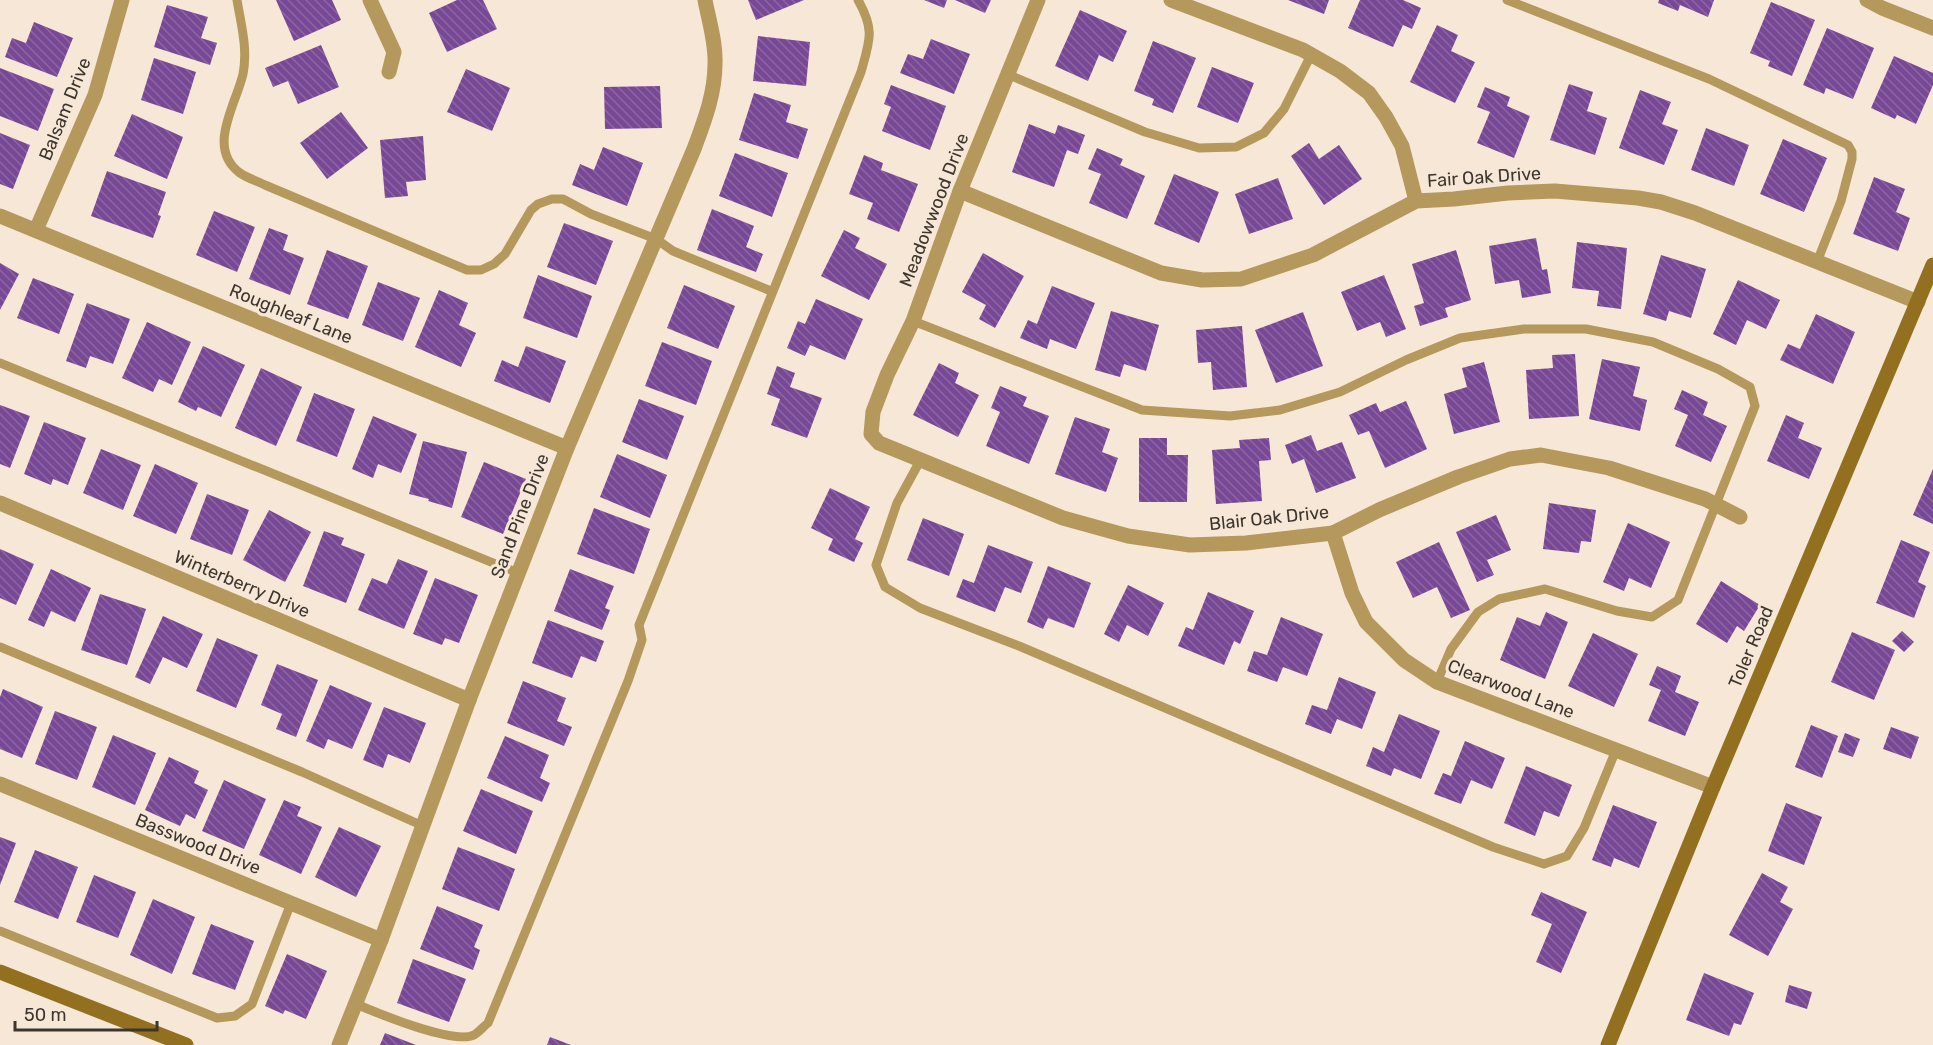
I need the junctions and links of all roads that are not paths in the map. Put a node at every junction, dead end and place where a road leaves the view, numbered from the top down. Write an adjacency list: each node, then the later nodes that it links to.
1 (122, 0): 17 (street, Balsam Drive)
2 (237, 0): 18 (lane)
3 (370, 0): 12 (street)
4 (705, 0): 18 (street, Sand Pine Drive)
5 (858, 0): 21 (lane)
6 (1038, 0): 13 (street, Meadowwood Drive)
7 (1171, 0): 11 (street)
8 (1507, 0): 19 (lane)
9 (1867, 0): 10 (street)
10 (1933, 28)
11 (1311, 55): 13 (lane); 15 (street)
12 (389, 72)
13 (1007, 74): 14 (street, Meadowwood Drive)
14 (960, 191): 15 (street, Fair Oak Drive); 23 (street, Meadowwood Drive)
15 (1416, 201): 19 (street, Fair Oak Drive)
16 (0, 216): 17 (street, Roughleaf Lane)
17 (36, 230): 26 (street, Roughleaf Lane)
18 (656, 239): 21 (lane); 26 (street, Sand Pine Drive)
19 (1817, 262): 22 (street, Fair Oak Drive)
20 (1933, 265): 22 (street, Toler Road)
21 (771, 291): 44 (lane)
22 (1918, 302): 38 (street, Toler Road)
23 (913, 321): 25 (street, Meadowwood Drive); 29 (lane)
24 (0, 363): 32 (lane)
25 (871, 434): 27 (street, Blair Oak Drive)
26 (567, 448): 32 (street, Sand Pine Drive)
27 (921, 459): 31 (street, Blair Oak Drive); 36 (lane)
28 (0, 503): 35 (street, Winterberry Drive)
29 (1717, 505): 30 (street, Blair Oak Drive); 31 (street, Blair Oak Drive); 34 (lane)
30 (1740, 517)
31 (1333, 533): 34 (street, Clearwood Lane)
32 (518, 573): 35 (street, Sand Pine Drive)
33 (0, 647): 39 (lane)
34 (1437, 682): 36 (street, Clearwood Lane)
35 (469, 700): 39 (street, Sand Pine Drive)
36 (1616, 750): 38 (street, Clearwood Lane)
37 (0, 784): 40 (street, Basswood Drive)
38 (1713, 787): 47 (street, Toler Road)
39 (423, 826): 42 (street, Sand Pine Drive)
40 (291, 903): 41 (lane); 42 (street, Basswood Drive)
41 (0, 931)
42 (381, 940): 44 (street, Sand Pine Drive)
43 (0, 972): 45 (street)
44 (356, 1004): 46 (street, Sand Pine Drive)
45 (186, 1045)
46 (339, 1045)
47 (1608, 1045)

